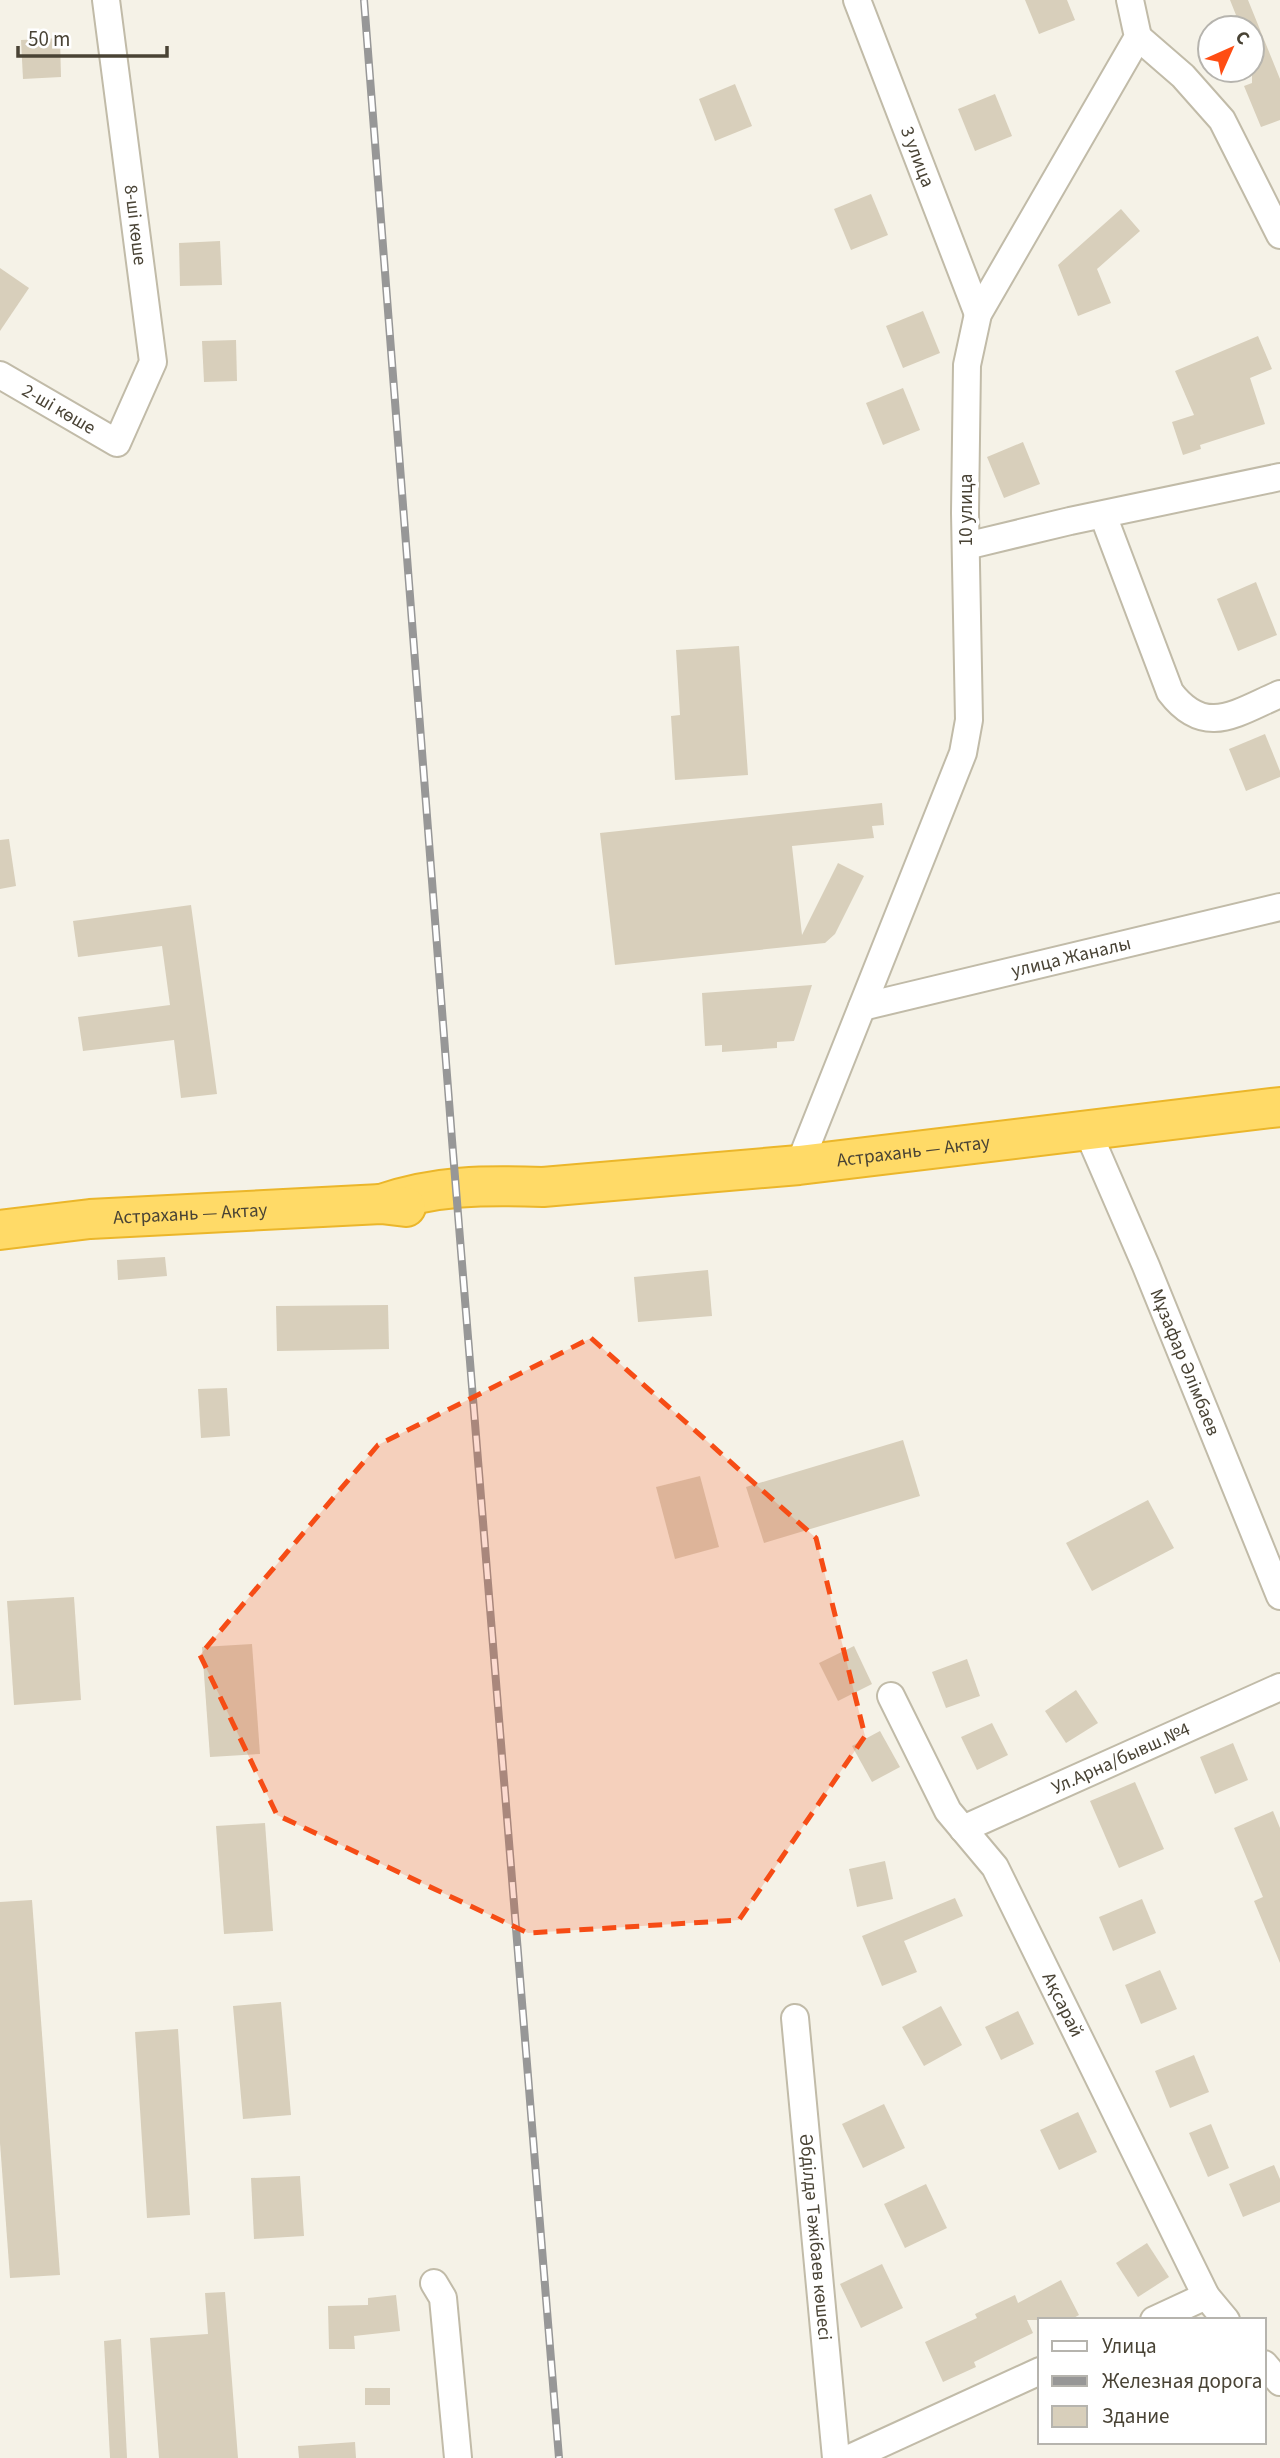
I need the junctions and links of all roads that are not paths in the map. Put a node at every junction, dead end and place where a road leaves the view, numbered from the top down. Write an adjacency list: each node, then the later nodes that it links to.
1 (106, 0): 8 (street, 8-шi көше)
2 (857, 0): 6 (street, 3 улица)
3 (1130, 0): 4 (street)
4 (1138, 37): 5 (street); 6 (street, 10 улица)
5 (1280, 235)
6 (978, 314): 11 (street, 10 улица)
7 (0, 376): 8 (street, 2-ші көше)
8 (117, 443)
9 (1280, 477): 10 (street)
10 (1103, 515): 11 (street); 12 (street)
11 (966, 546): 14 (street, 10 улица)
12 (1280, 694)
13 (1280, 907): 14 (street, улица Жаналы)
14 (862, 1007): 17 (street, 10 улица)
15 (1280, 1107): 16 (highway, Астрахань — Актау)
16 (1087, 1130): 17 (highway, Астрахань — Актау); 19 (street, Мұзафар Әлімбаев)
17 (799, 1166): 18 (highway, Астрахань — Актау)
18 (0, 1230)
19 (1280, 1596)
20 (1280, 1687): 22 (street, Ул.Арна/бывш.№4)
21 (891, 1696): 22 (street, Ақсарай)
22 (963, 1829): 25 (street, Ақсарай)
23 (795, 2018): 32 (street, Әбділдә Тәжібаев көшесі)
24 (434, 2283): 31 (street)
25 (1206, 2296): 26 (street); 27 (street, Ақсарай)
26 (1158, 2318)
27 (1224, 2318)
28 (1266, 2366): 30 (street)
29 (1038, 2372): 33 (street)
30 (1280, 2382)
31 (458, 2458)
32 (836, 2458)
33 (850, 2458)

